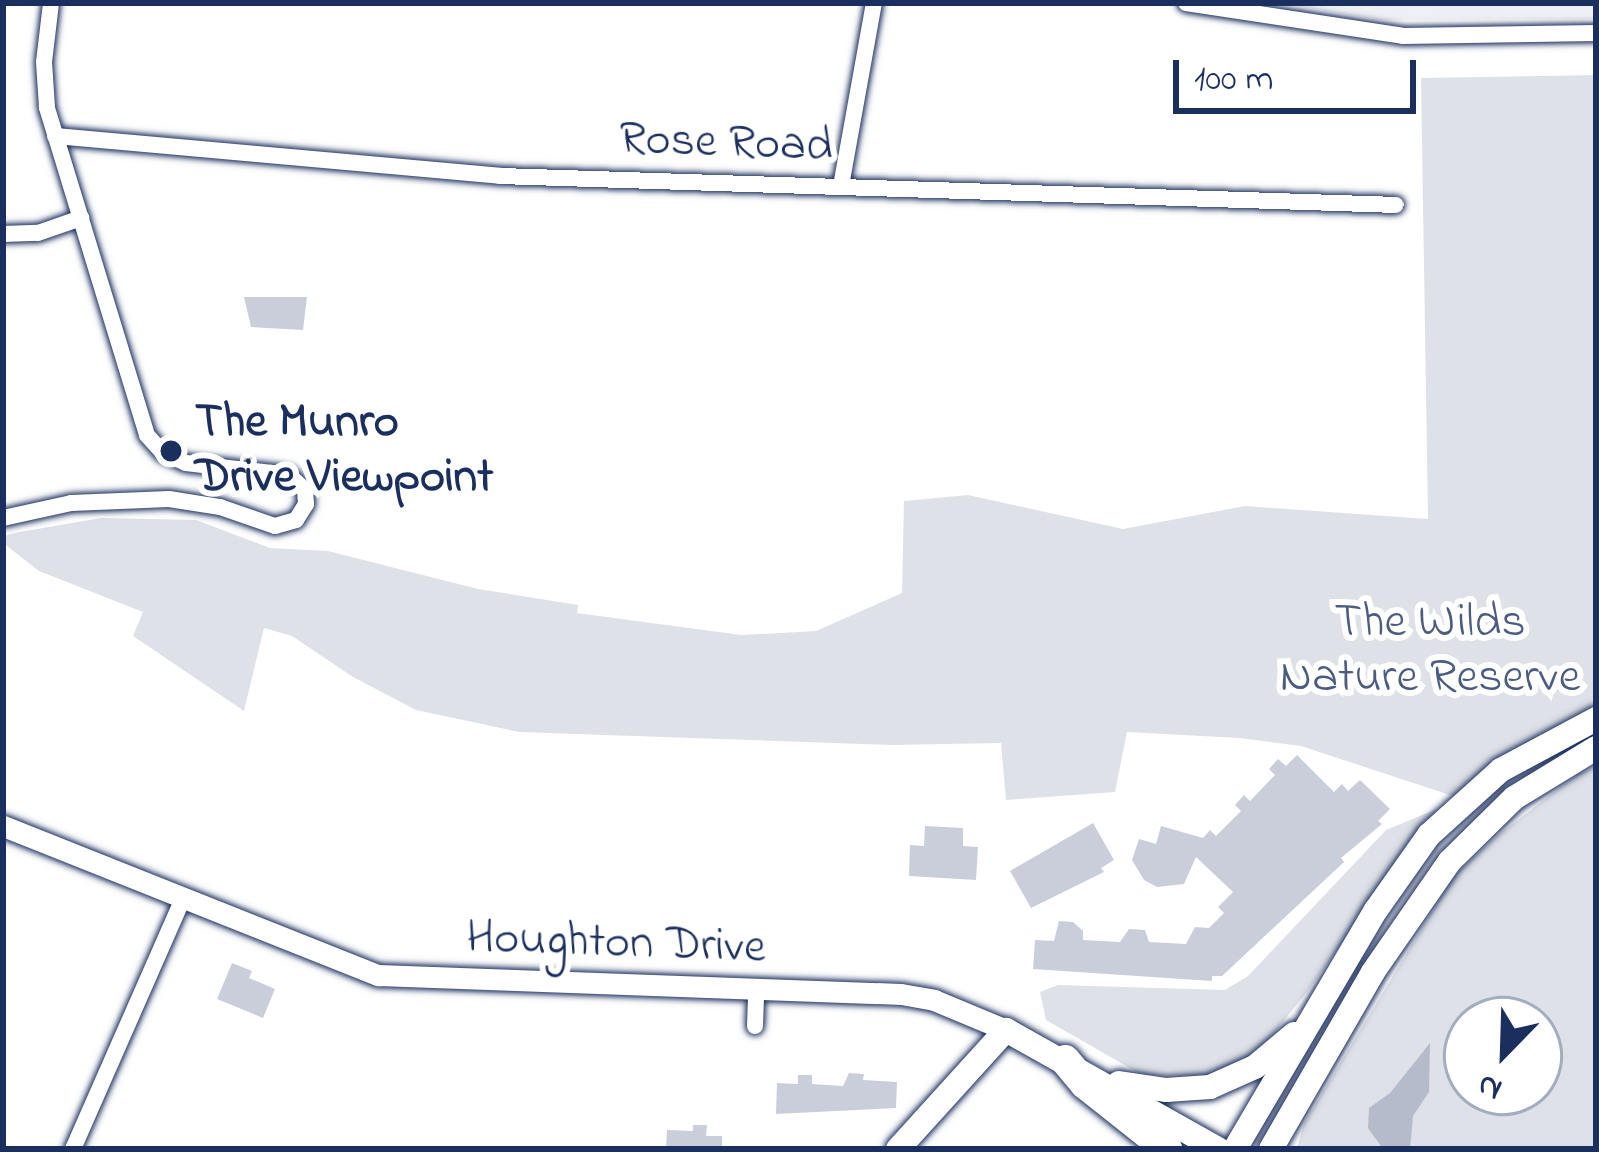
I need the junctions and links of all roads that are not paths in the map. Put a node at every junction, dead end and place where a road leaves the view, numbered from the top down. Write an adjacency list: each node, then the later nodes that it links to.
1 (50, 3): 5 (street)
2 (874, 3): 6 (street)
3 (1186, 3): 4 (street)
4 (1596, 33)
5 (56, 136): 6 (street, Rose Road); 8 (street)
6 (841, 186): 7 (street, Rose Road)
7 (1396, 205)
8 (81, 218): 9 (street); 10 (street)
9 (3, 234)
10 (3, 518)
11 (1596, 719): 16 (main road)
12 (1596, 748): 21 (main road)
13 (3, 826): 14 (street, Houghton Drive)
14 (183, 899): 15 (street, Houghton Drive); 22 (street)
15 (756, 991): 17 (street); 18 (street, Houghton Drive)
16 (1311, 1019): 20 (main road); 26 (main road)
17 (755, 1026)
18 (1006, 1030): 19 (main road, Houghton Drive); 23 (main road)
19 (1065, 1060): 20 (main road, Houghton Drive); 24 (highway)
20 (1099, 1078): 25 (main road, Houghton Drive)
21 (1304, 1093): 27 (main road); 28 (main road)
22 (73, 1149)
23 (898, 1149)
24 (1167, 1149)
25 (1218, 1149)
26 (1235, 1149)
27 (1270, 1149)
28 (1288, 1149)

